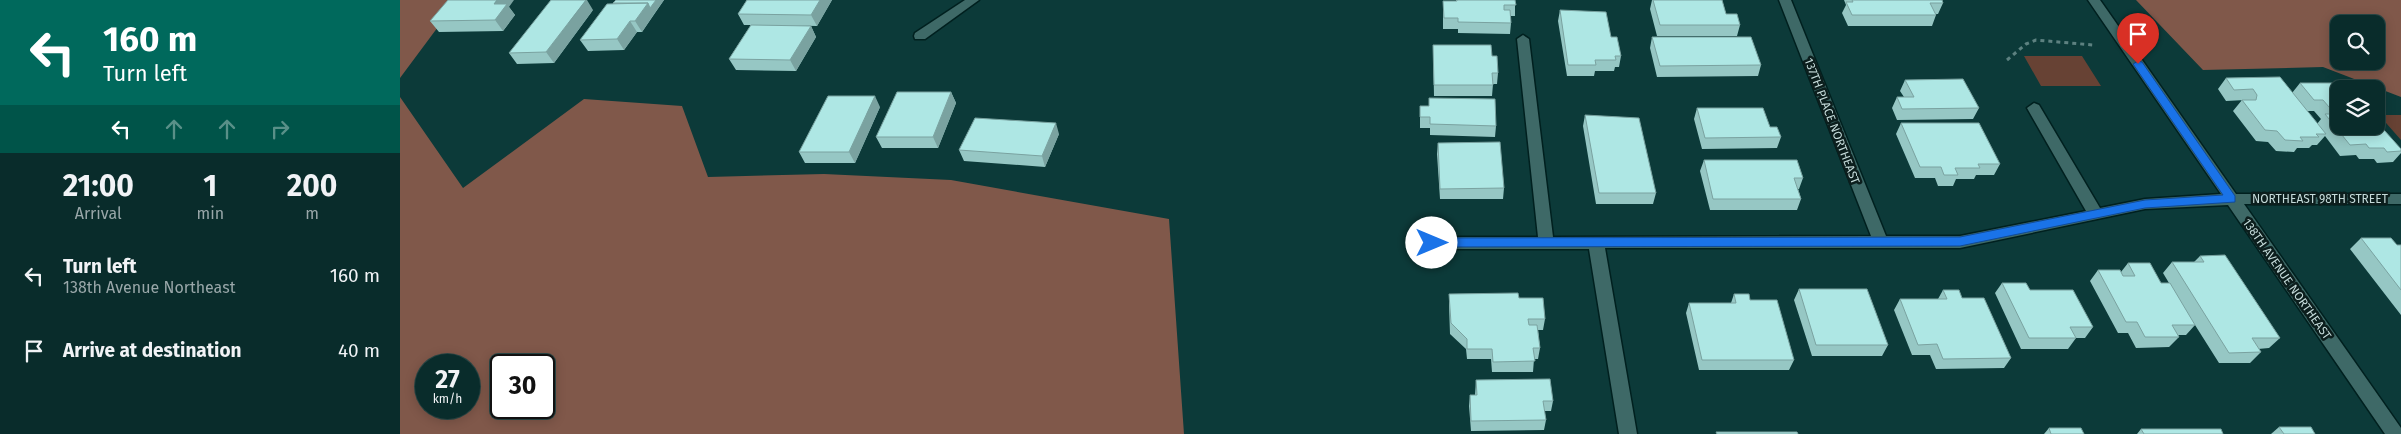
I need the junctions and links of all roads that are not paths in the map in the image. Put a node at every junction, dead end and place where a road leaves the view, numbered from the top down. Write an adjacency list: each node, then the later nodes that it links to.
1 (973, 0): 4 (street)
2 (1785, 0): 12 (street, 137TH PLACE NORTHEAST)
3 (2094, 0): 7 (street, 138TH AVENUE NORTHEAST)
4 (920, 36)
5 (1523, 39): 10 (street)
6 (2034, 108): 9 (street)
7 (2231, 199): 8 (street, NORTHEAST 98TH STREET); 9 (street, NORTHEAST 98TH STREET); 15 (street, 138TH AVENUE NORTHEAST)
8 (2401, 199)
9 (2095, 213): 12 (street, NORTHEAST 98TH STREET)
10 (1546, 242): 11 (street, NORTHEAST 98TH STREET); 13 (street, NORTHEAST 98TH STREET)
11 (1596, 242): 12 (street, NORTHEAST 98TH STREET); 14 (street)
12 (1880, 242)
13 (1432, 243)
14 (1628, 434)
15 (2395, 434)

